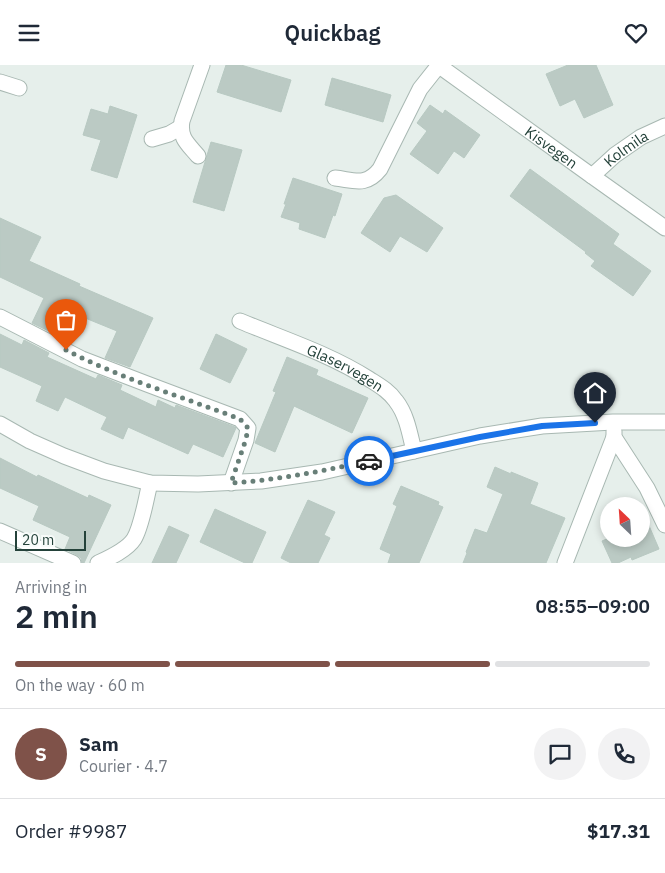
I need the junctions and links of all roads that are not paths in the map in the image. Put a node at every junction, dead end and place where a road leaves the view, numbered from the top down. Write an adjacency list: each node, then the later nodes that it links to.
1 (202, 65): 6 (street)
2 (438, 65): 9 (street, Kisvegen); 10 (street)
3 (0, 82): 4 (street)
4 (19, 88)
5 (665, 126): 9 (street, Kolmila)
6 (181, 127): 7 (street); 8 (street)
7 (152, 139)
8 (198, 156)
9 (592, 176): 11 (street, Kisvegen)
10 (334, 178)
11 (665, 228)
12 (0, 317): 19 (street)
13 (240, 321): 17 (street, Glaservegen)
14 (665, 422): 16 (street)
15 (0, 424): 18 (street)
16 (614, 429): 17 (street); 20 (street); 24 (street)
17 (414, 451): 19 (street)
18 (150, 483): 19 (street); 23 (street)
19 (231, 483)
20 (665, 525)
21 (0, 531): 22 (street)
22 (73, 563)
23 (98, 563)
24 (565, 563)

